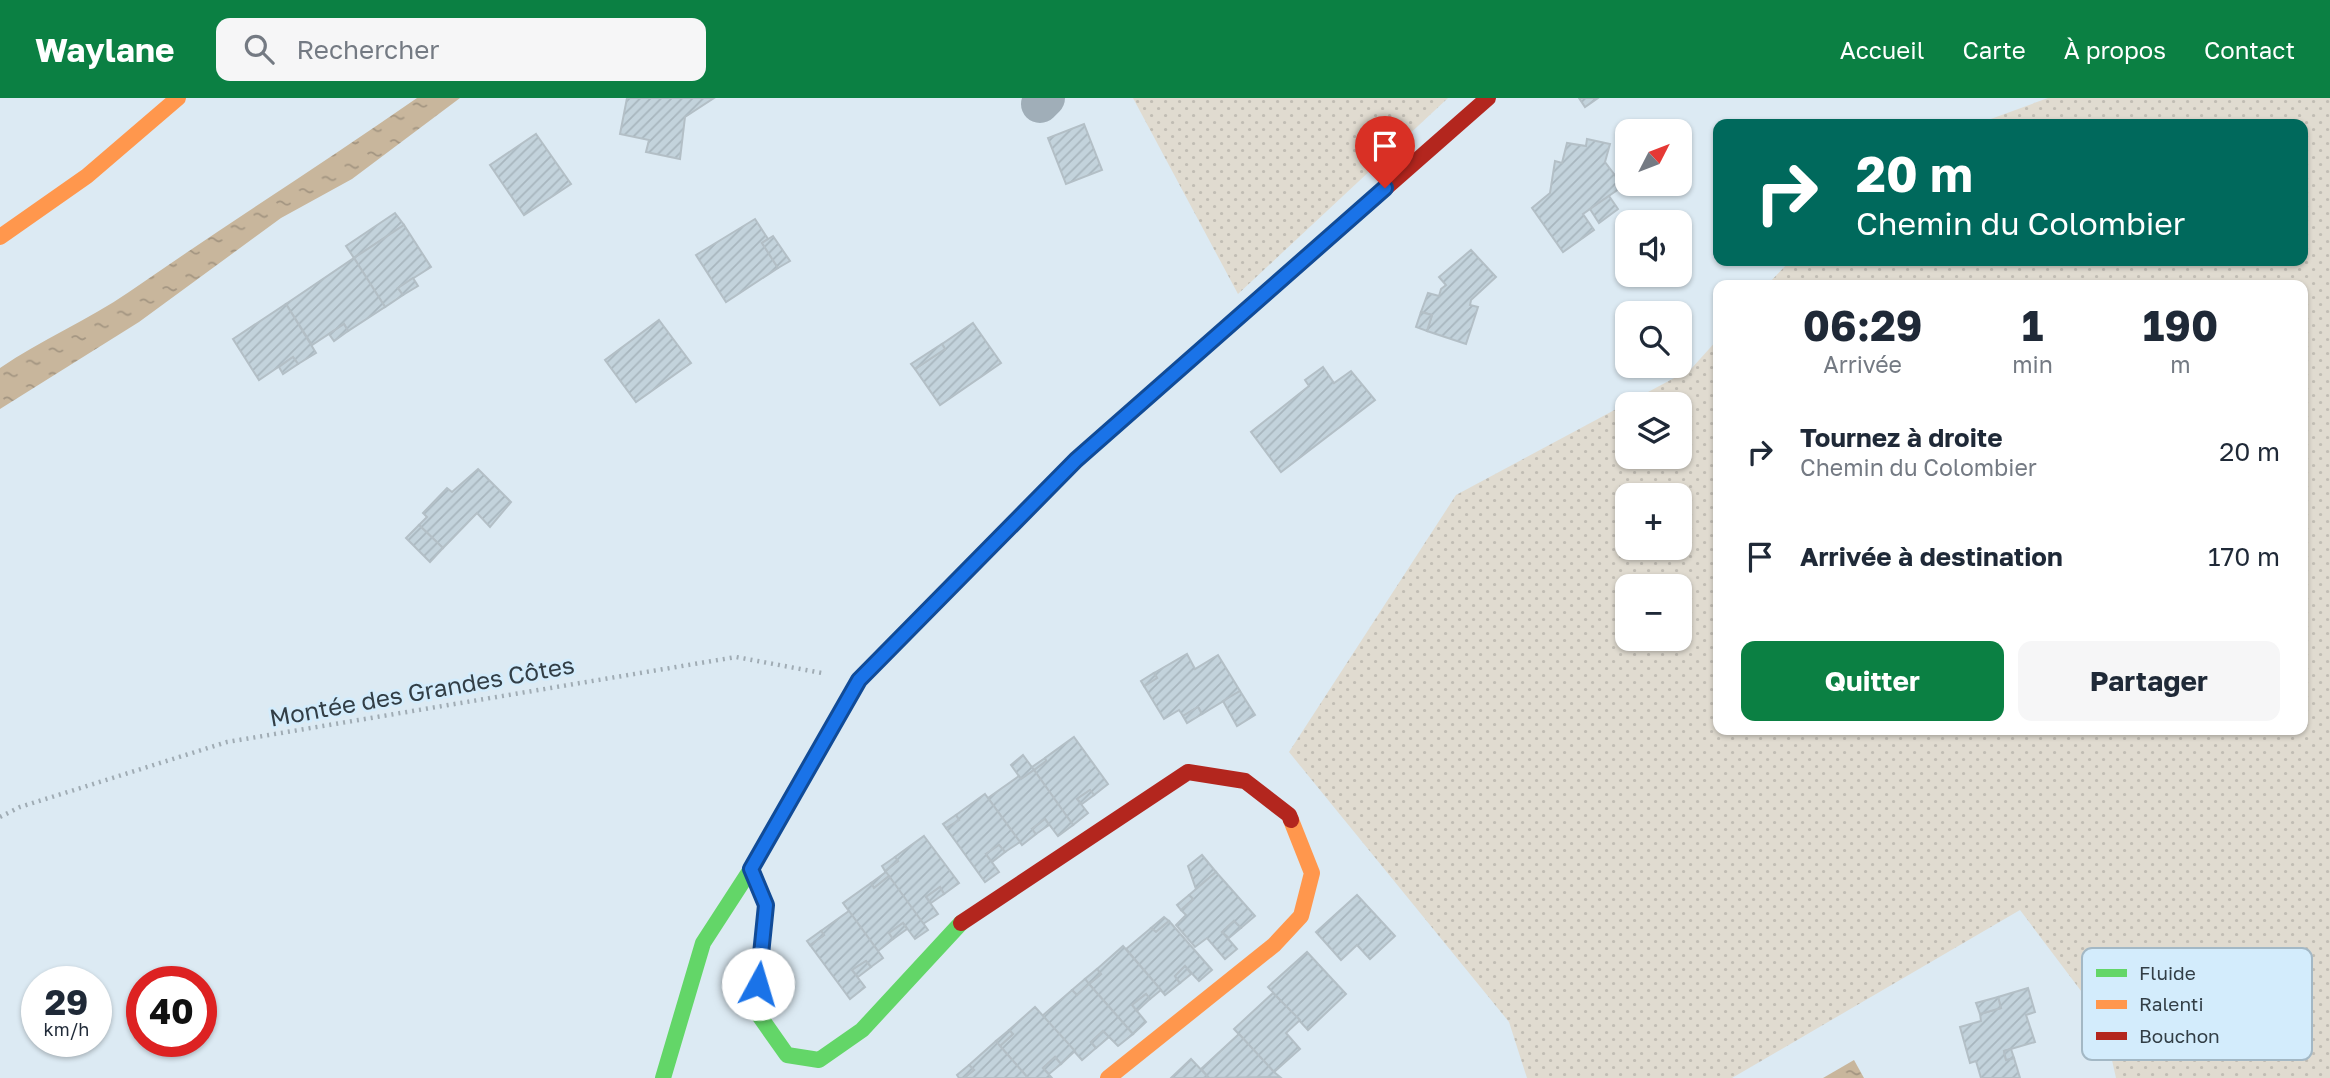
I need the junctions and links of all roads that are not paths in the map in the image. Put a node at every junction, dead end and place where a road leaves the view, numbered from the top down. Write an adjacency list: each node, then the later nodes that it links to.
1 (178, 98): 3 (street)
2 (1488, 98): 4 (street)
3 (0, 237)
4 (751, 869): 5 (street); 6 (street)
5 (663, 1078)
6 (1108, 1078)

